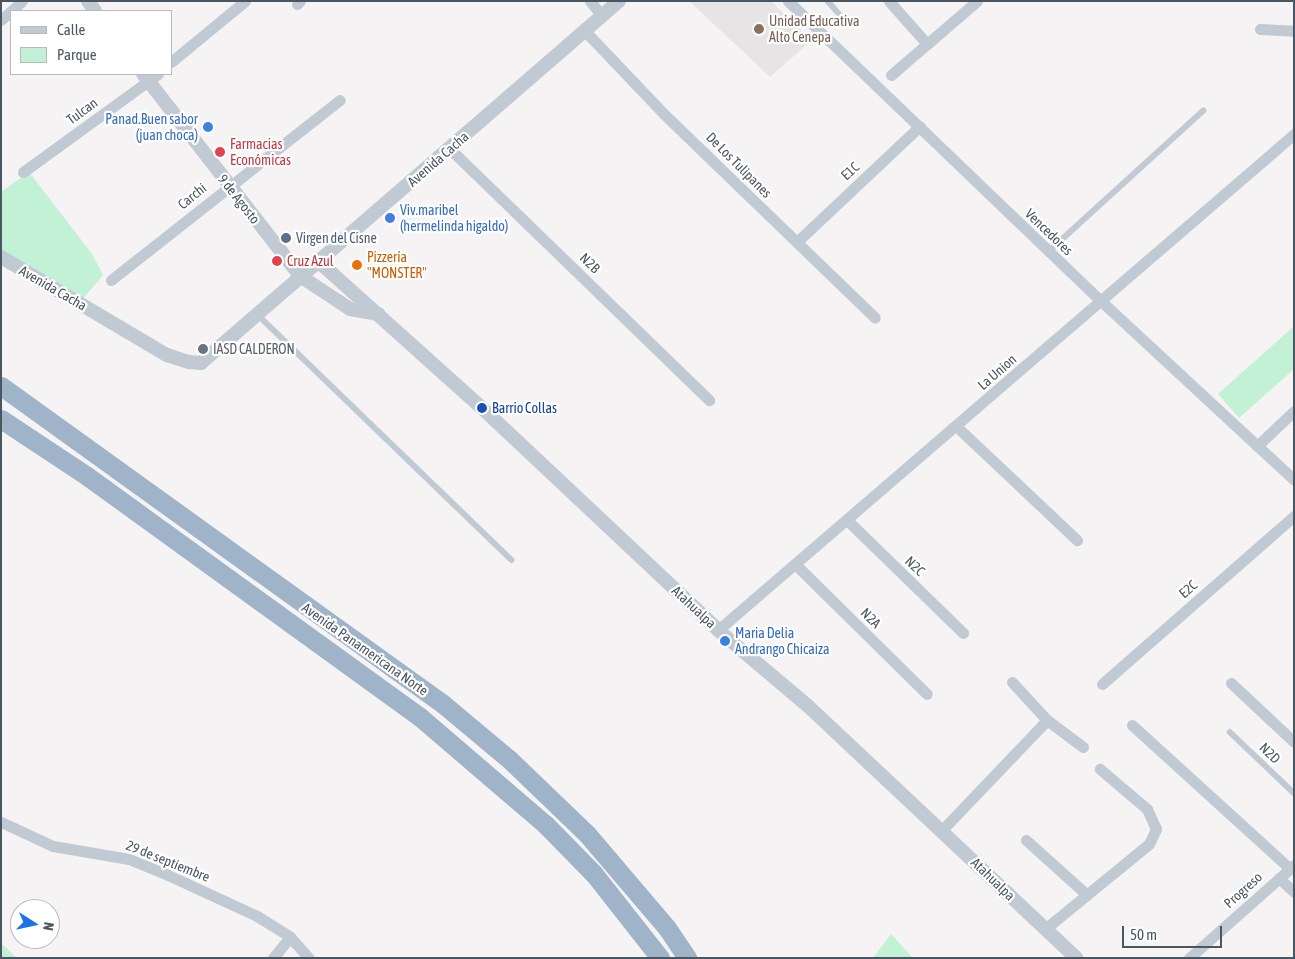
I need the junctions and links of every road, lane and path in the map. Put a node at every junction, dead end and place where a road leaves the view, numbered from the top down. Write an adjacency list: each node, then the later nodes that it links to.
1 (22, 1): 9 (street)
2 (245, 1): 16 (street)
3 (590, 1): 11 (street)
4 (618, 1): 11 (street, Avenida Cacha)
5 (788, 1): 21 (street, Vencedores)
6 (828, 1): 10 (lane)
7 (888, 1): 15 (street)
8 (975, 2): 15 (street)
9 (12, 10)
10 (840, 15)
11 (602, 16): 13 (street, Avenida Cacha)
12 (1260, 29): 14 (street)
13 (584, 30): 23 (street, Avenida Cacha); 35 (street, De Los Tulipanes)
14 (1294, 31)
15 (927, 44): 17 (street)
16 (172, 61)
17 (892, 75)
18 (150, 76): 24 (street, Tulcan); 25 (street, 9 de Agosto)
19 (340, 100): 25 (street, Carchi)
20 (1203, 111): 27 (lane)
21 (920, 126): 26 (street, E1C); 27 (street, Vencedores)
22 (1294, 134): 32 (street, La Union)
23 (450, 149): 29 (street, Avenida Cacha); 37 (street, N2B)
24 (23, 172)
25 (229, 186): 30 (street, 9 de Agosto); 31 (street, Carchi)
26 (801, 238)
27 (1048, 252): 32 (street, Vencedores)
28 (1, 257): 33 (street, Avenida Cacha)
29 (317, 260): 30 (street, Avenida Cacha); 34 (street, Atahualpa)
30 (300, 276): 33 (street, Avenida Cacha); 34 (street)
31 (111, 280)
32 (1100, 301): 40 (street, La Union); 41 (street, Vencedores)
33 (256, 314): 46 (lane)
34 (380, 314): 48 (street, Atahualpa)
35 (875, 318)
36 (1, 386): 73 (highway, Avenida Panamericana Norte)
37 (709, 400)
38 (1294, 411): 41 (street)
39 (1, 419): 72 (highway, Avenida Panamericana Norte)
40 (957, 427): 44 (street, La Union); 45 (street)
41 (1257, 446): 42 (street, Vencedores)
42 (1292, 475)
43 (1294, 516): 52 (street, E2C)
44 (847, 520): 47 (street, La Union); 49 (street, N2C)
45 (1077, 540)
46 (512, 560)
47 (795, 564): 48 (street, La Union); 53 (street, N2A)
48 (718, 630): 62 (street, Atahualpa)
49 (963, 634)
50 (1012, 682): 54 (street)
51 (1231, 683): 57 (street)
52 (1102, 684)
53 (927, 694)
54 (1047, 720): 58 (street); 62 (street)
55 (1132, 725): 64 (street)
56 (1230, 732): 60 (lane, N2D)
57 (1294, 742)
58 (1084, 748)
59 (1100, 769): 67 (street)
60 (1294, 793)
61 (1, 822): 69 (street, 29 de septiembre)
62 (942, 830): 68 (street, Atahualpa)
63 (1026, 840): 67 (street)
64 (1292, 867): 65 (street, Progreso)
65 (1279, 878): 66 (street); 75 (street, Progreso)
66 (1294, 892)
67 (1086, 895): 68 (street)
68 (1045, 929): 74 (street, Atahualpa)
69 (290, 937): 70 (street); 71 (street, 29 de septiembre)
70 (274, 958)
71 (309, 958)
72 (660, 958)
73 (687, 958)
74 (1076, 958)
75 (1190, 958)

